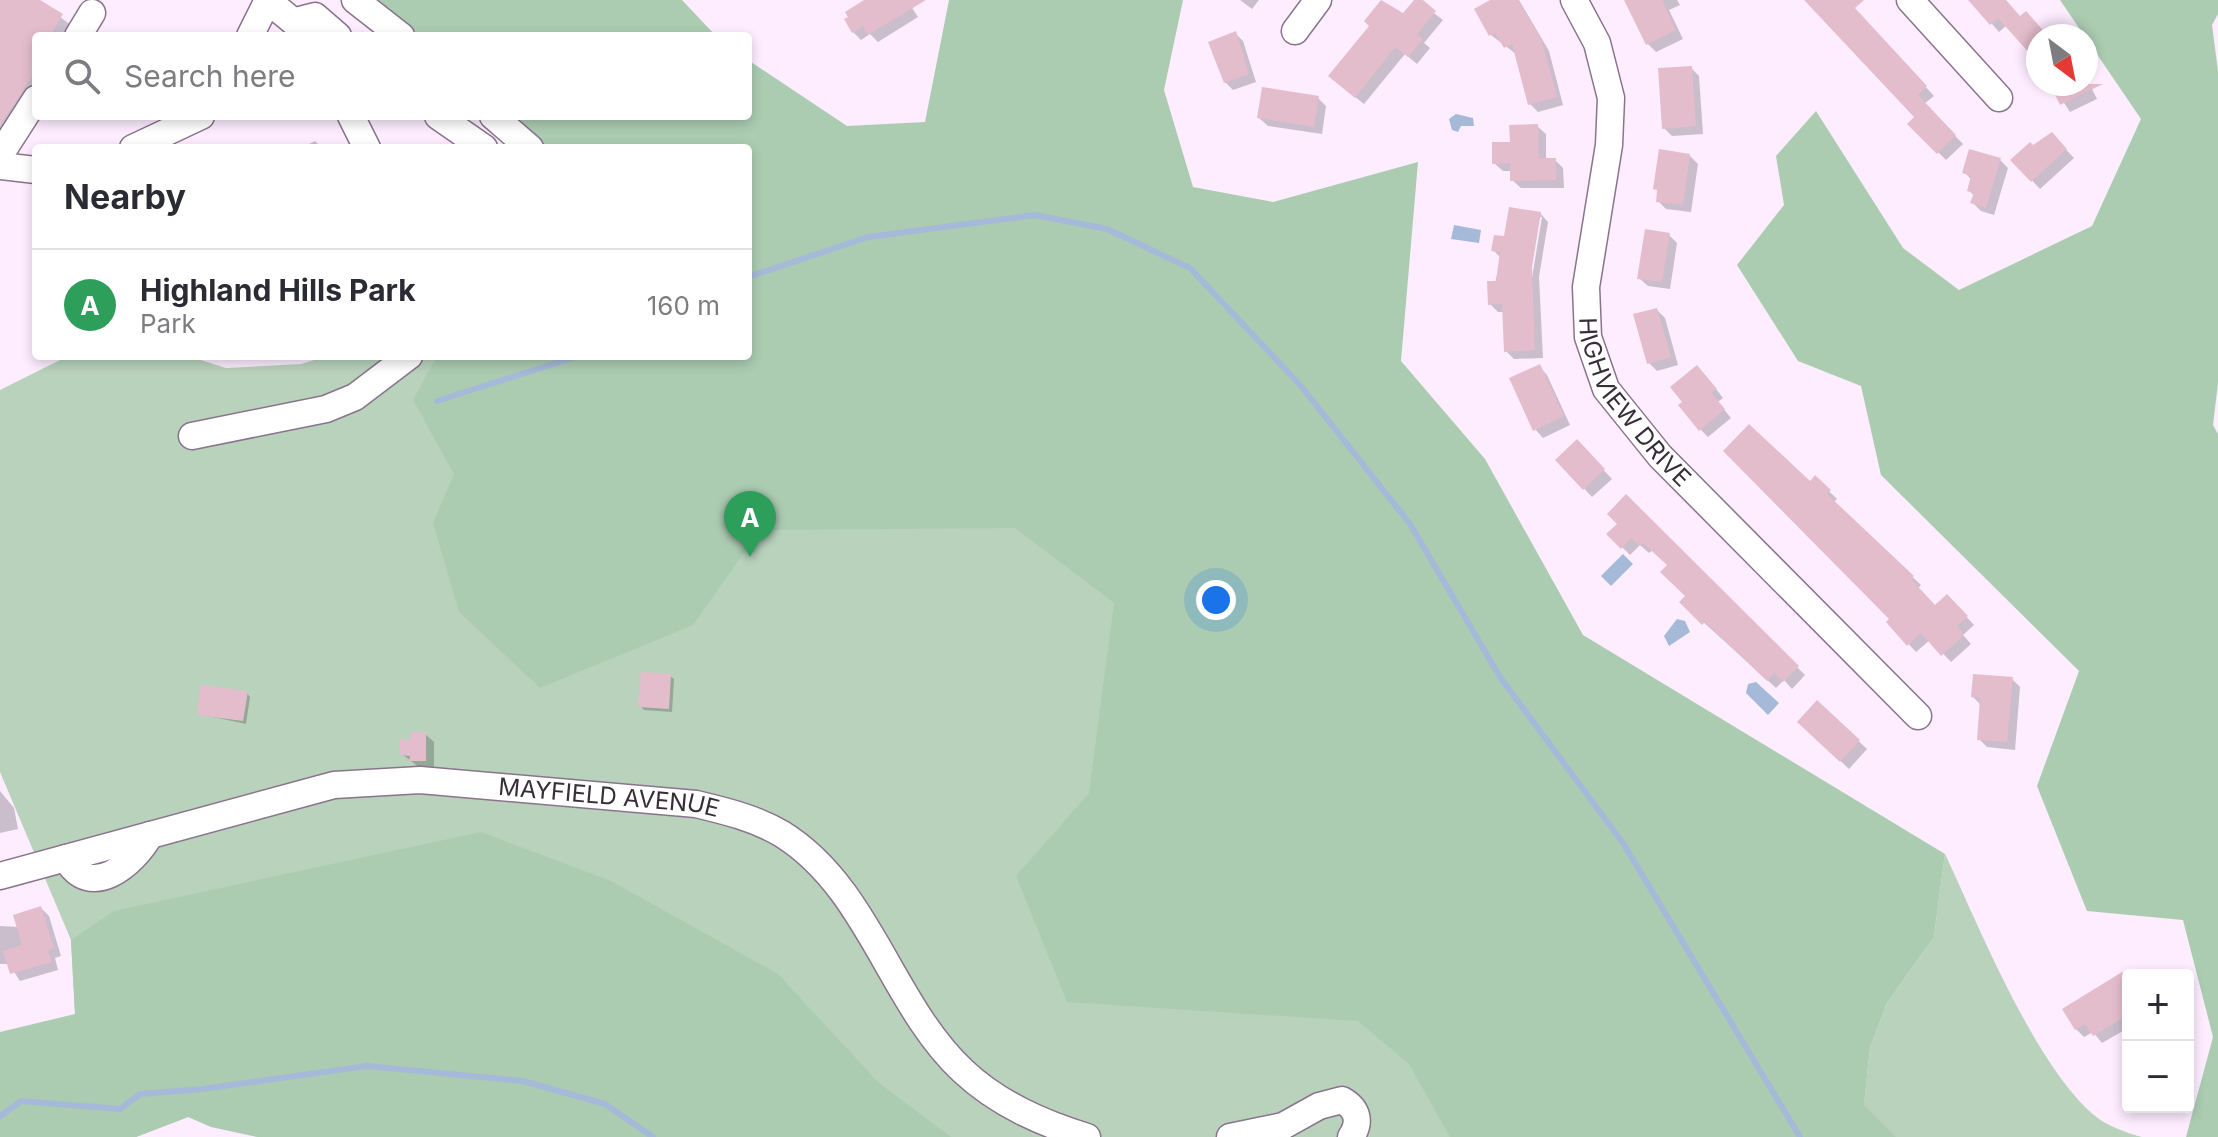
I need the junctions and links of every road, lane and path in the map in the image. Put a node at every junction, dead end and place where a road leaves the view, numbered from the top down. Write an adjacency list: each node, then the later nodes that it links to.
1 (267, 0): 7 (street); 10 (street)
2 (355, 0): 12 (street)
3 (1318, 0): 8 (street)
4 (1574, 0): 28 (street, HIGHVIEW DRIVE)
5 (1910, 0): 13 (street)
6 (92, 13): 9 (street)
7 (303, 28): 11 (street)
8 (1295, 31)
9 (80, 32)
10 (252, 32)
11 (333, 32)
12 (396, 32)
13 (1999, 98)
14 (32, 105): 23 (street)
15 (192, 120): 19 (street)
16 (353, 120): 20 (street)
17 (444, 120): 21 (street)
18 (498, 120): 22 (street)
19 (142, 144)
20 (365, 144)
21 (478, 144)
22 (525, 144)
23 (0, 155)
24 (0, 166): 25 (street)
25 (32, 170)
26 (404, 360): 27 (street)
27 (192, 436)
28 (1918, 716)
29 (0, 876): 31 (street, MAYFIELD AVENUE)
30 (1283, 1126): 32 (street); 33 (street); 34 (street)
31 (1087, 1137)
32 (1230, 1137)
33 (1307, 1137)
34 (1351, 1137)

